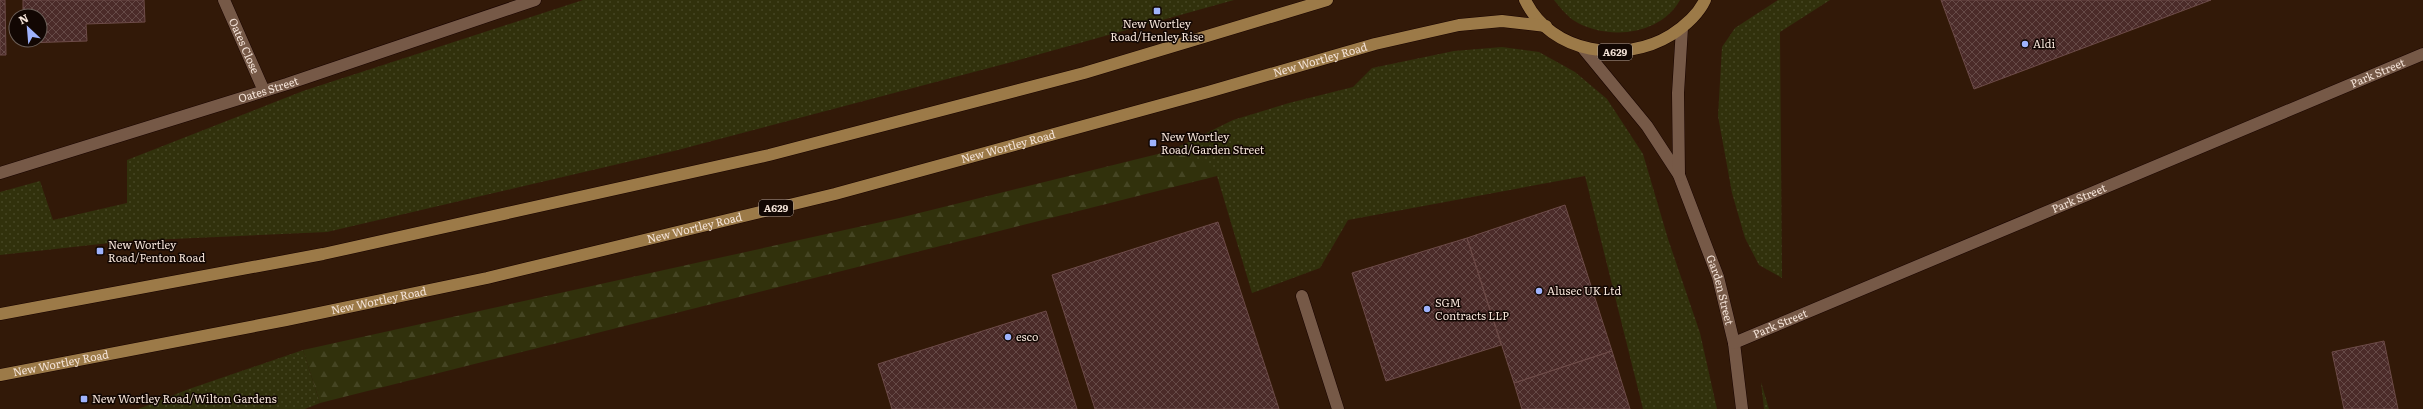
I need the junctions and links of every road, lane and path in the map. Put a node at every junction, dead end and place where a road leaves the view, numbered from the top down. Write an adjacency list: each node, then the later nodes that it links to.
1 (224, 0): 10 (street, Oates Close)
2 (535, 0): 10 (street, Oates Street)
3 (1327, 0): 14 (main road)
4 (1525, 0): 6 (main road, A629)
5 (1706, 1): 7 (main road, A629)
6 (1546, 26): 8 (main road, A629); 16 (main road, New Wortley Road / A629)
7 (1682, 28): 8 (main road, A629); 12 (street, Garden Street)
8 (1582, 47): 12 (street, Garden Street)
9 (2423, 54): 15 (street, Park Street)
10 (264, 91): 11 (street, Oates Street)
11 (0, 173)
12 (1679, 175): 15 (street, Garden Street)
13 (1302, 296): 17 (street)
14 (0, 314)
15 (1734, 343): 18 (street, Garden Street)
16 (0, 375)
17 (1338, 409)
18 (1742, 409)

